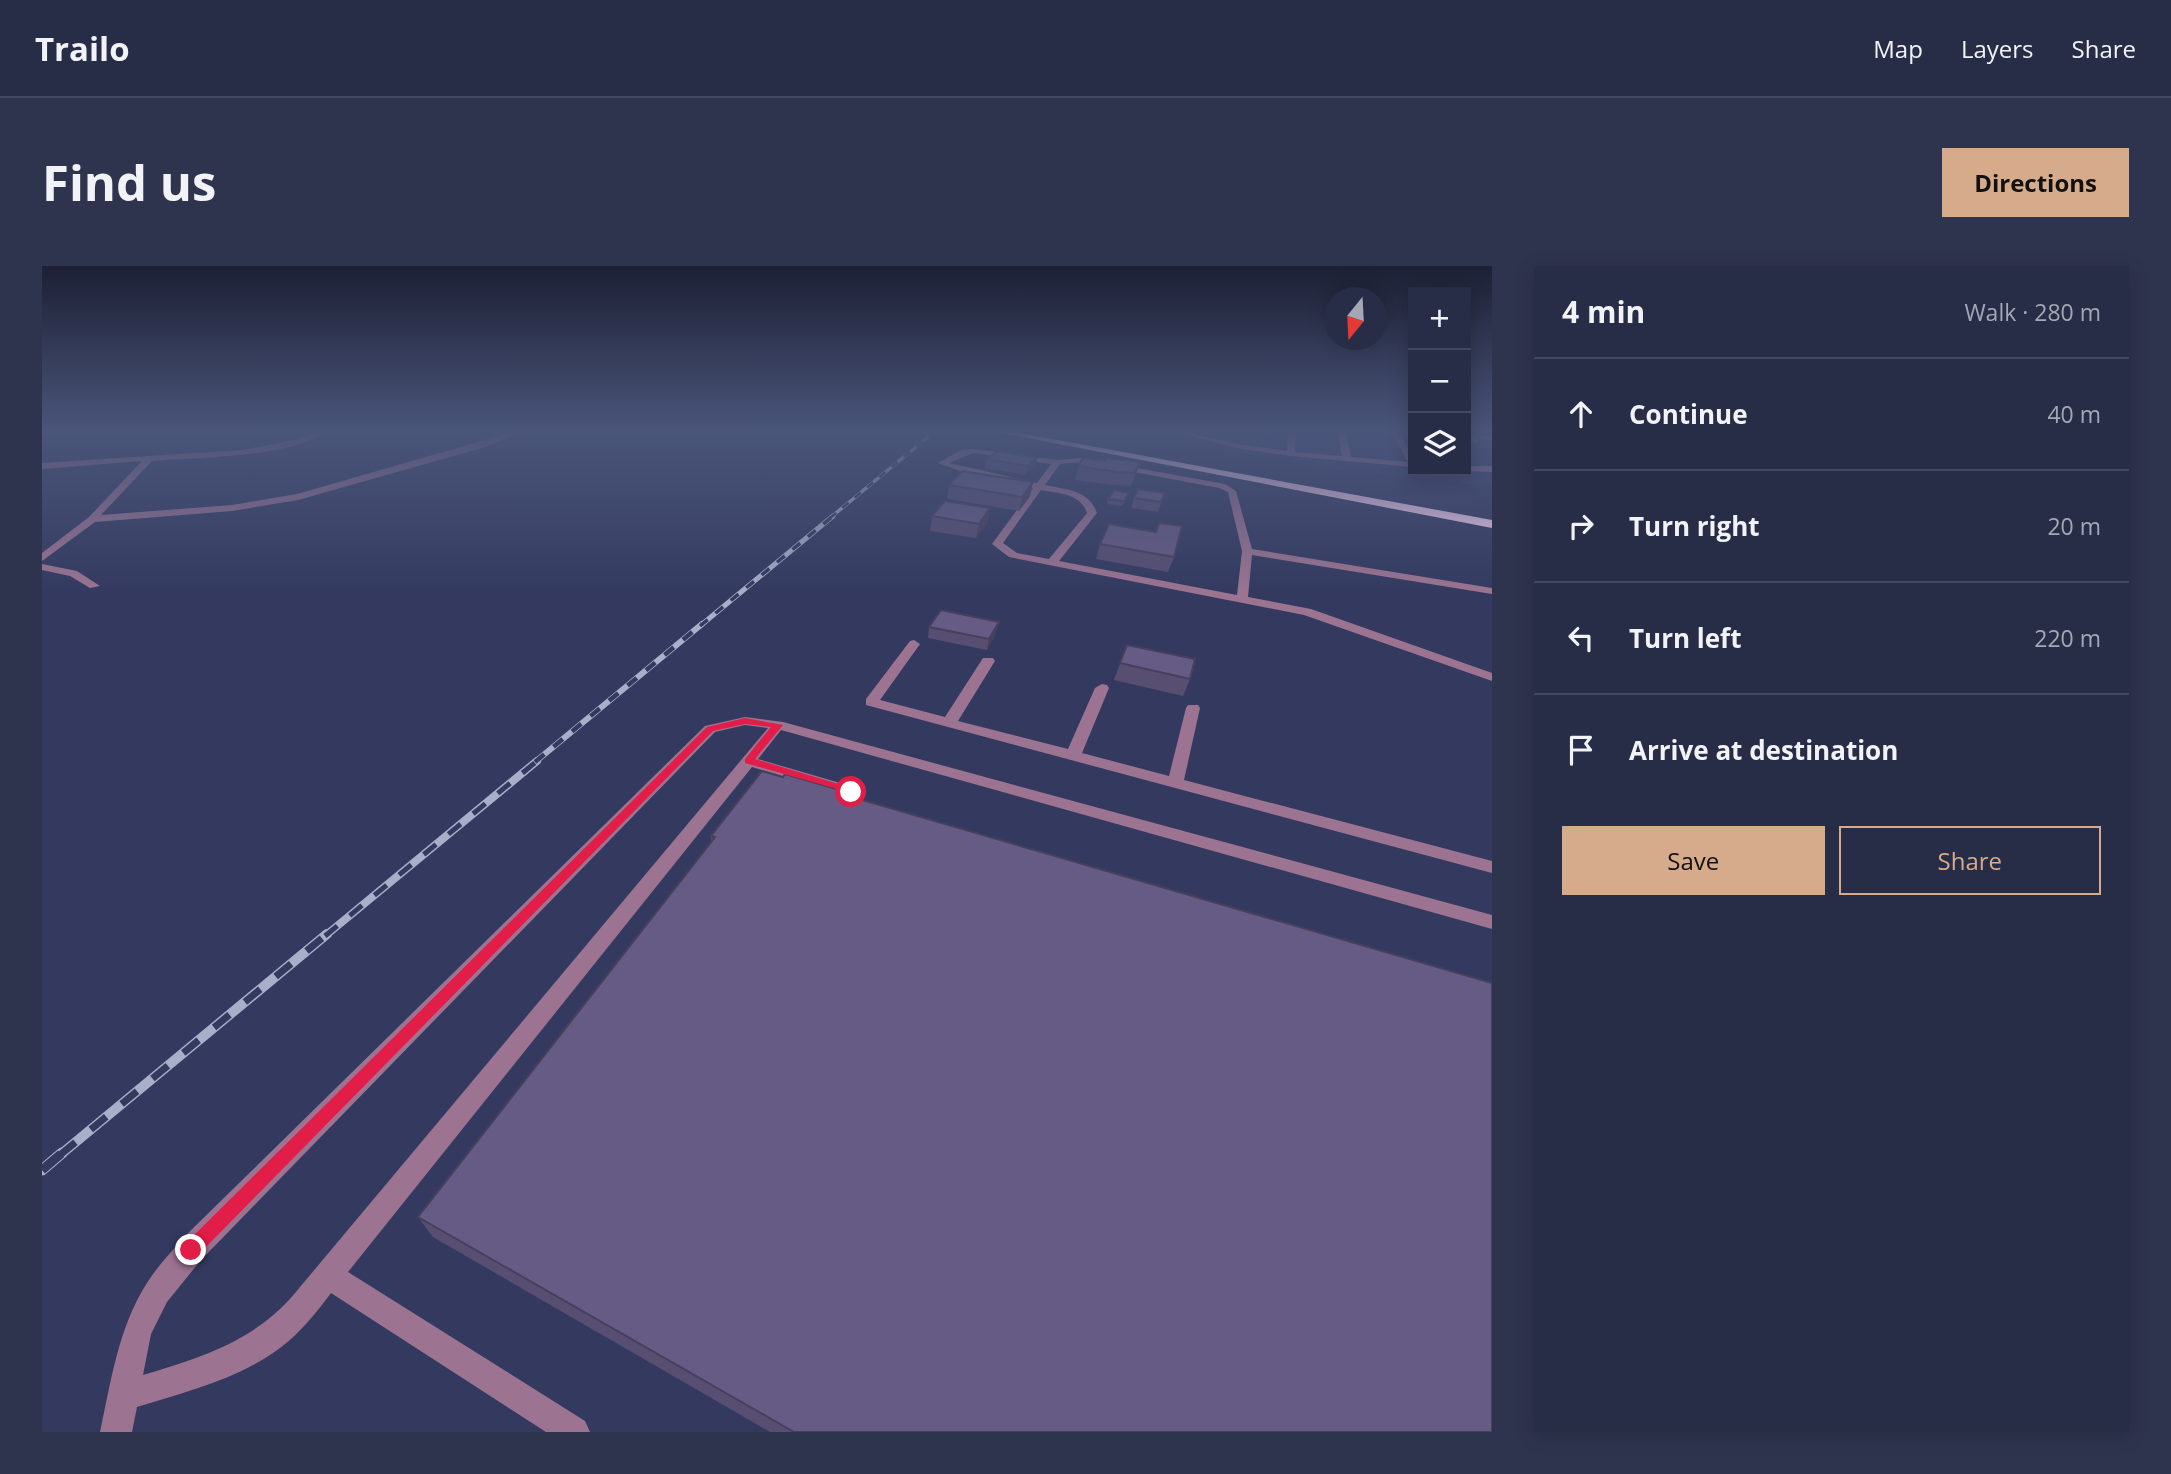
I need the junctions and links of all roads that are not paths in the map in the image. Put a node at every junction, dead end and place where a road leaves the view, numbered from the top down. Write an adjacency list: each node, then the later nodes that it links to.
1 (123, 486): 9 (street)
2 (333, 486): 9 (street)
3 (1040, 486): 13 (street)
4 (1047, 486): 13 (street)
5 (1223, 486): 11 (street)
6 (1297, 486): 10 (highway)
7 (1335, 486): 8 (highway)
8 (1492, 514)
9 (92, 519): 12 (street)
10 (1492, 524)
11 (1247, 551): 16 (street); 17 (street)
12 (42, 558)
13 (1052, 563): 17 (street)
14 (42, 567): 15 (street)
15 (94, 586)
16 (1492, 591)
17 (1242, 599): 20 (street)
18 (914, 644): 23 (street)
19 (988, 661): 23 (street)
20 (1492, 677)
21 (1102, 688): 25 (street)
22 (1193, 708): 27 (street)
23 (949, 723): 25 (street)
24 (778, 725): 26 (street); 30 (street); 32 (street)
25 (1073, 756): 27 (street)
26 (749, 761): 28 (street); 31 (street)
27 (1175, 783): 29 (street)
28 (851, 792)
29 (1492, 867)
30 (1492, 922)
31 (328, 1275): 32 (street); 34 (street)
32 (121, 1397): 33 (street)
33 (116, 1432)
34 (574, 1432)

